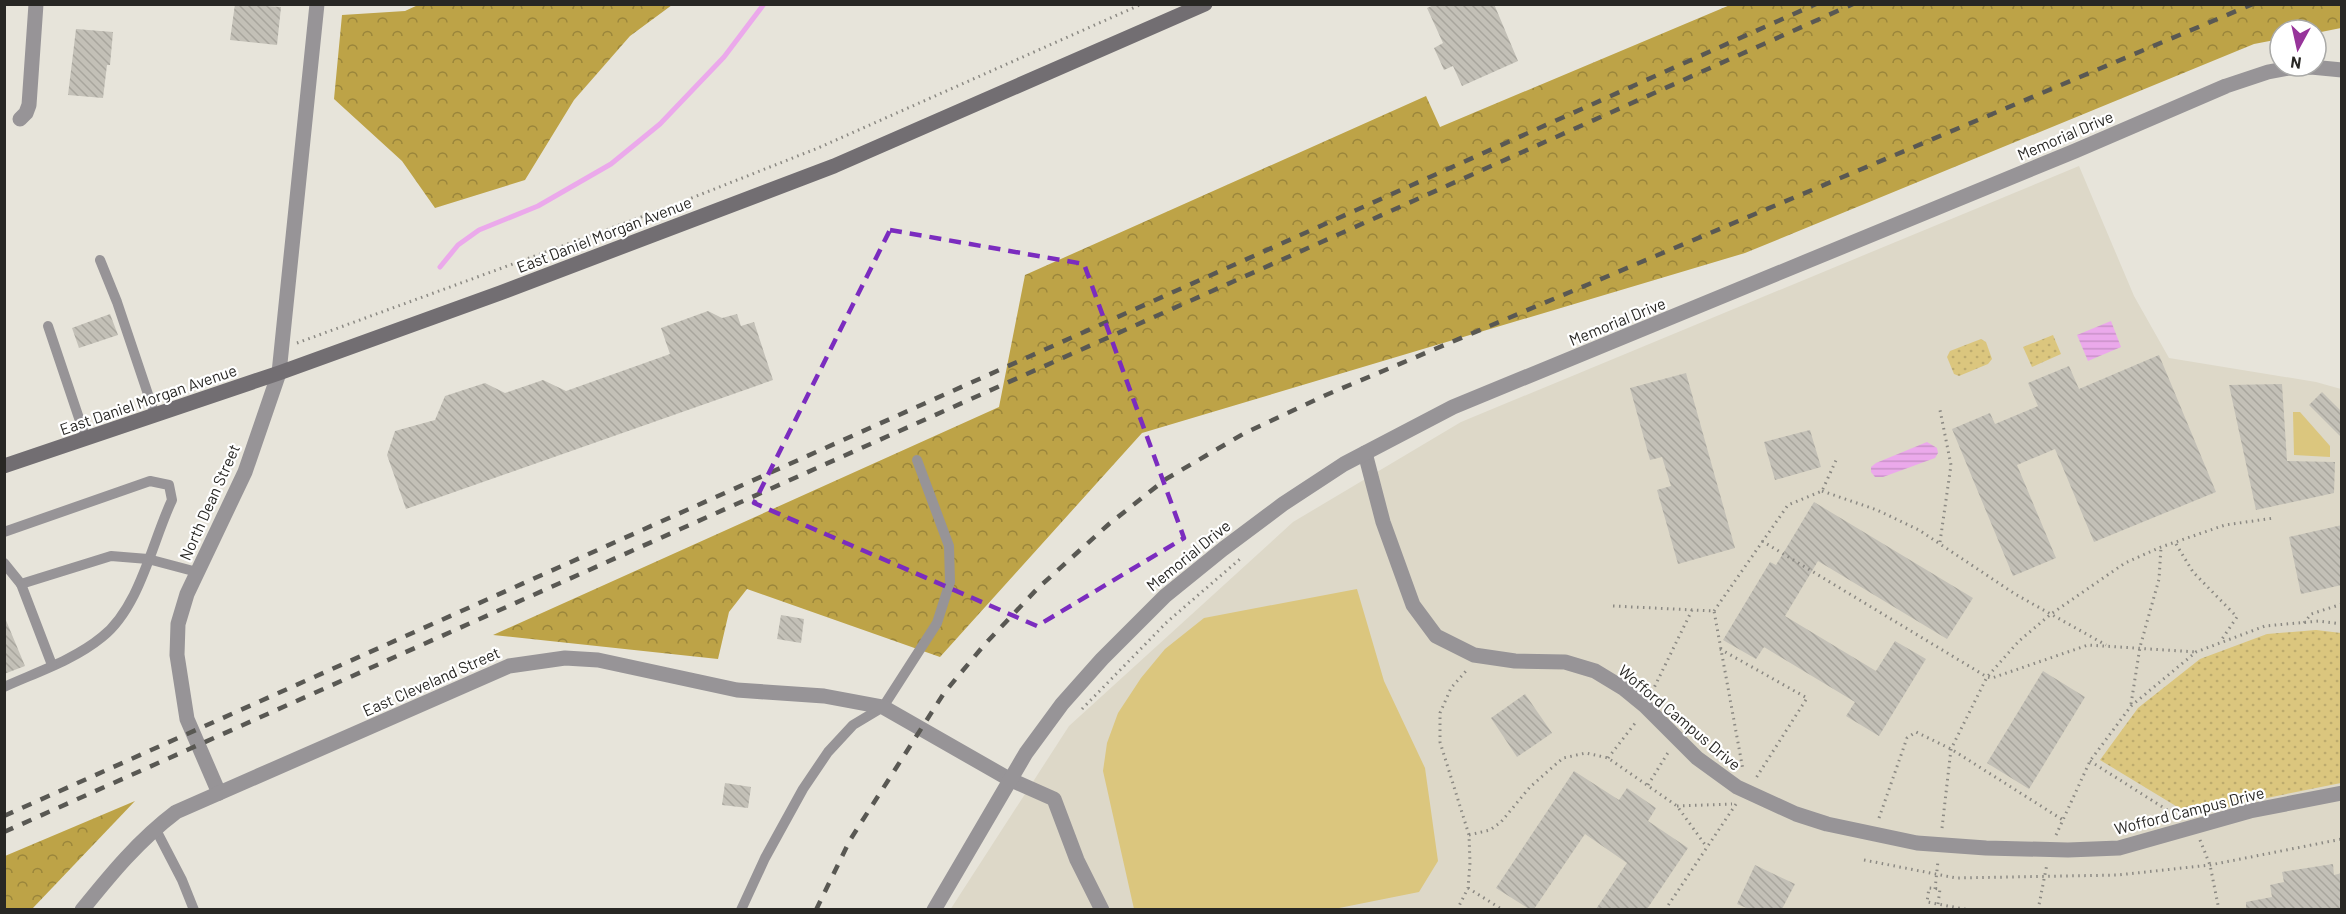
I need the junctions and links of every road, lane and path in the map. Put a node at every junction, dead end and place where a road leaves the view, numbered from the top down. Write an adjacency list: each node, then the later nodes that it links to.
1 (36, 4): 7 (street)
2 (317, 4): 10 (street, North Dean Street)
3 (1142, 4): 5 (path)
4 (1205, 4): 11 (main road, East Daniel Morgan Avenue)
5 (1133, 6): 10 (path)
6 (2342, 70): 15 (street, Memorial Drive)
7 (20, 118)
8 (100, 260): 13 (lane)
9 (48, 326): 14 (lane)
10 (281, 349): 11 (street, North Dean Street)
11 (279, 373): 13 (main road, East Daniel Morgan Avenue); 29 (street, North Dean Street)
12 (1940, 410): 23 (path)
13 (155, 415): 14 (main road, East Daniel Morgan Avenue)
14 (86, 439): 18 (main road, East Daniel Morgan Avenue)
15 (1365, 453): 47 (street, Wofford Campus Drive); 55 (street, Memorial Drive)
16 (1837, 458): 19 (path)
17 (917, 460): 49 (lane)
18 (4, 466)
19 (1822, 491): 22 (path); 23 (path)
20 (2274, 518): 24 (path)
21 (4, 532): 27 (lane)
22 (1762, 541): 34 (path); 45 (path)
23 (1940, 542): 35 (path)
24 (2176, 543): 25 (path); 38 (path)
25 (2161, 547): 35 (path); 40 (path)
26 (1248, 552): 50 (path)
27 (148, 559): 29 (lane); 30 (lane); 43 (lane)
28 (4, 563): 30 (lane)
29 (197, 572): 58 (street, North Dean Street)
30 (21, 584): 43 (lane)
31 (2342, 604): 36 (path)
32 (1613, 606): 33 (path)
33 (1692, 610): 34 (path); 47 (path)
34 (1714, 611): 41 (path)
35 (2051, 614): 39 (path); 45 (path)
36 (2304, 623): 37 (path); 38 (path)
37 (2342, 624)
38 (2219, 643): 42 (path)
39 (2108, 646): 40 (path); 45 (path)
40 (2140, 647): 42 (path); 48 (path)
41 (1720, 649): 57 (path); 57 (path)
42 (2196, 652): 48 (path)
43 (52, 665): 46 (lane)
44 (1466, 671): 66 (path)
45 (1987, 677): 51 (path)
46 (4, 687)
47 (1645, 706): 53 (path); 57 (street, Wofford Campus Drive)
48 (2131, 706): 54 (path)
49 (884, 707): 55 (street, East Cleveland Street); 58 (street, East Cleveland Street); 81 (lane)
50 (1079, 713)
51 (1951, 749): 62 (path); 65 (path); 68 (path)
52 (1669, 751): 56 (path)
53 (1608, 758): 56 (path); 66 (path)
54 (2090, 761): 62 (path); 64 (path)
55 (1009, 779): 82 (street); 83 (street, East Cleveland Street)
56 (1648, 785): 61 (path)
57 (1747, 792): 60 (path); 65 (street, Wofford Campus Drive)
58 (219, 793): 63 (street, East Cleveland Street)
59 (2342, 793): 64 (street, Wofford Campus Drive)
60 (1736, 804): 61 (path); 69 (path)
61 (1677, 806): 69 (path)
62 (2063, 820): 70 (path)
63 (155, 828): 79 (street, East Cleveland Street); 80 (lane)
64 (2194, 828): 70 (street, Wofford Campus Drive); 73 (path)
65 (1874, 834): 68 (street, Wofford Campus Drive)
66 (1469, 835): 76 (path)
67 (2342, 839): 73 (path)
68 (1940, 845): 70 (street, Wofford Campus Drive)
69 (1707, 846): 86 (path)
70 (2050, 850): 75 (path)
71 (1864, 860): 74 (path)
72 (1938, 862): 74 (path)
73 (2210, 865): 75 (path); 89 (path)
74 (1936, 876): 75 (path); 77 (path)
75 (2044, 878): 88 (path)
76 (1468, 888): 84 (path); 85 (path)
77 (1935, 889): 78 (path); 78 (path)
78 (1938, 904): 87 (path)
79 (82, 909)
80 (194, 909)
81 (741, 909)
82 (934, 909)
83 (1102, 909)
84 (1457, 909)
85 (1503, 909)
86 (1665, 909)
87 (1969, 909)
88 (2038, 909)
89 (2218, 909)

